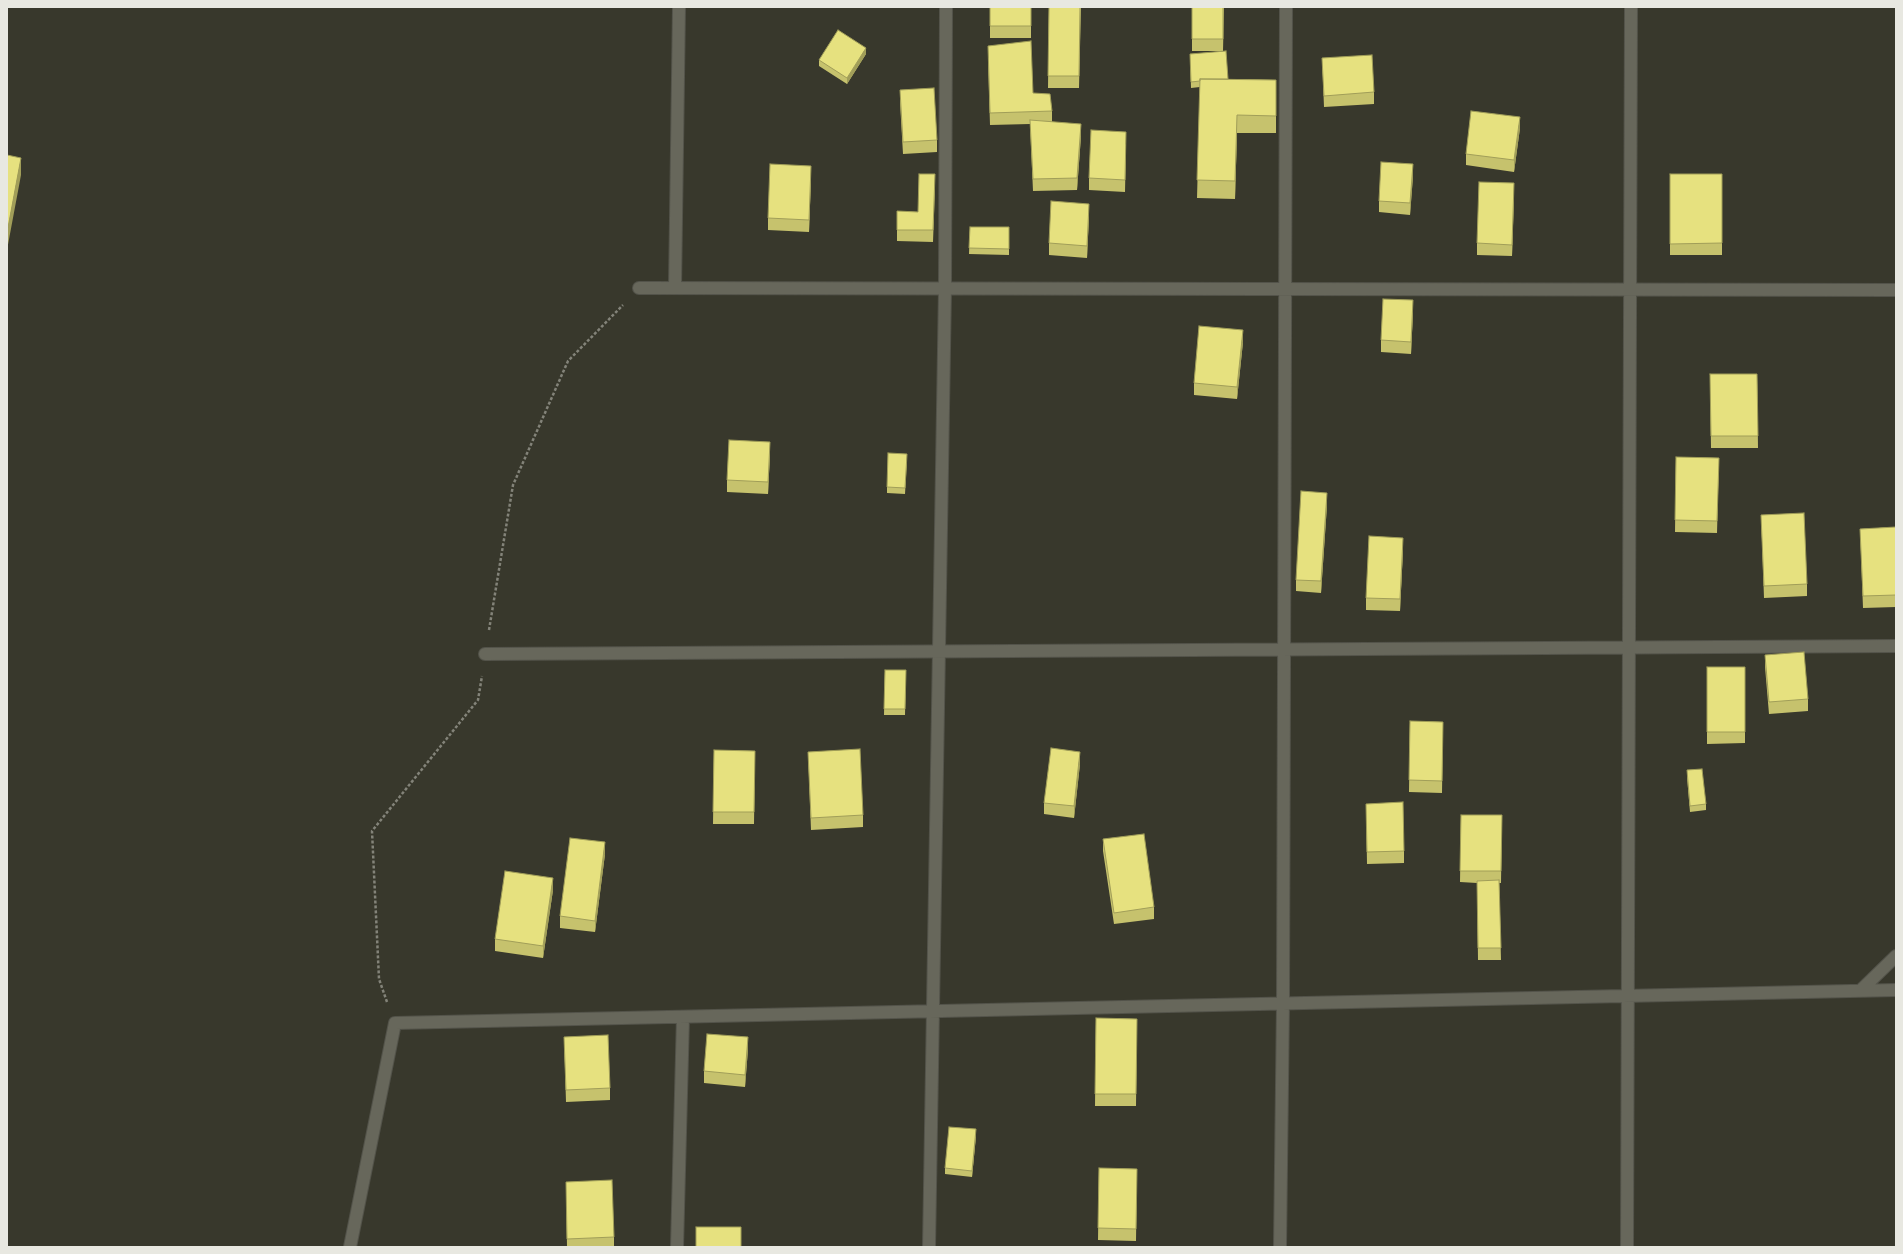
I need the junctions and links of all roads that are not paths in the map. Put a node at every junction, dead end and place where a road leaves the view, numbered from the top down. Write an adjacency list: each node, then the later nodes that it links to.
1 (679, 7): 6 (street)
2 (946, 7): 7 (street)
3 (1286, 7): 8 (street)
4 (1631, 7): 9 (street)
5 (639, 288): 6 (street)
6 (676, 288): 7 (street)
7 (945, 289): 8 (street); 14 (street)
8 (1285, 289): 9 (street); 13 (street)
9 (1630, 289): 10 (street); 12 (street)
10 (1896, 290)
11 (1896, 646): 12 (street)
12 (1629, 648): 13 (street); 19 (street)
13 (1284, 649): 14 (street); 20 (street)
14 (939, 651): 15 (street); 21 (street)
15 (485, 654)
16 (1896, 956): 17 (street)
17 (1861, 990): 18 (street); 19 (street)
18 (1896, 990)
19 (1628, 996): 20 (street); 27 (street)
20 (1283, 1003): 21 (street); 26 (street)
21 (933, 1011): 22 (street); 25 (street)
22 (683, 1017): 23 (street); 24 (street)
23 (350, 1247)
24 (677, 1247)
25 (929, 1247)
26 (1280, 1247)
27 (1627, 1247)

